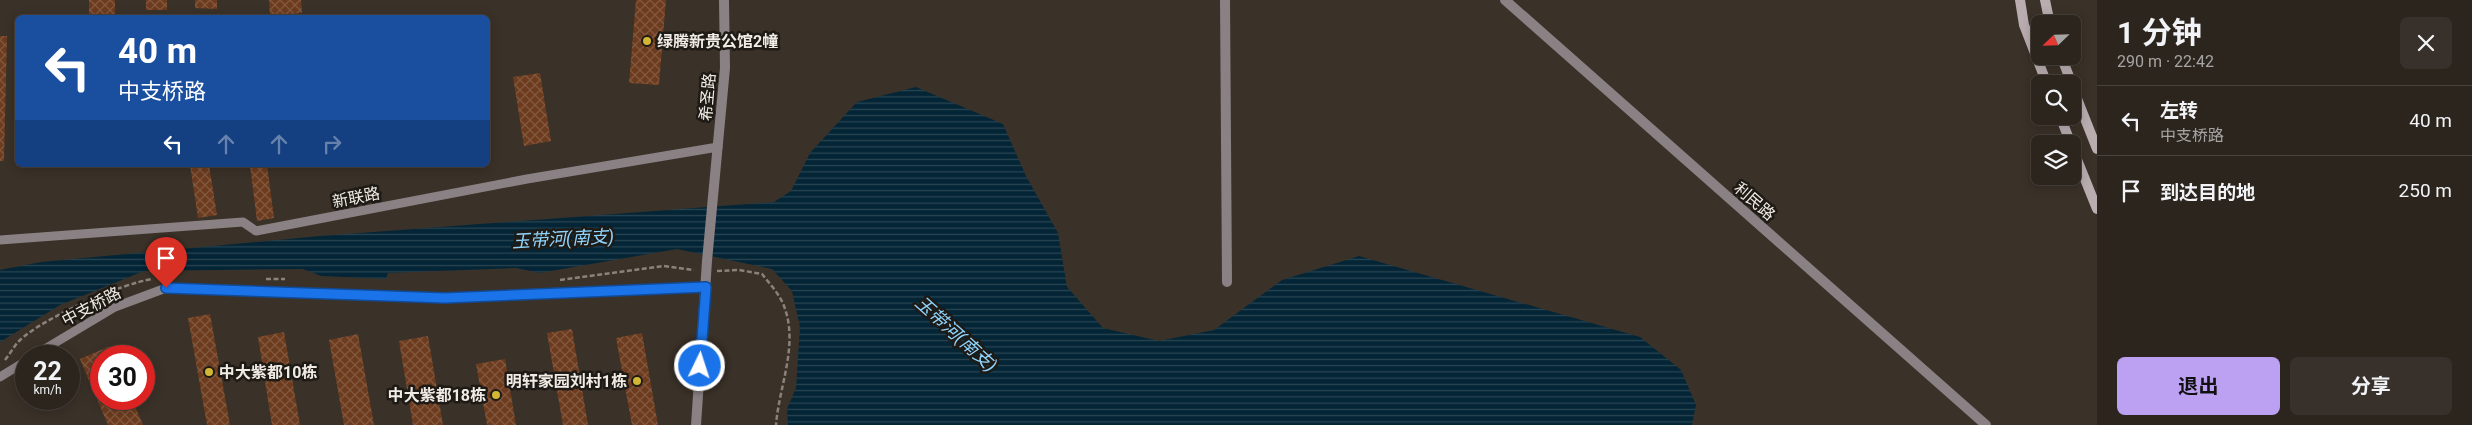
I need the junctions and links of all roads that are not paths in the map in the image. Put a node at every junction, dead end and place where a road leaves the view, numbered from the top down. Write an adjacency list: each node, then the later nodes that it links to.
1 (724, 0): 9 (street, 希圣路)
2 (1225, 0): 14 (street)
3 (1505, 0): 20 (street, 利民路)
4 (2020, 0): 7 (street)
5 (2045, 0): 6 (street)
6 (2048, 15)
7 (2044, 75)
8 (2081, 108): 10 (street)
9 (718, 147): 13 (lane, 新联路); 15 (street, 希圣路)
10 (2097, 149)
11 (2081, 169): 12 (street)
12 (2097, 209)
13 (0, 240)
14 (1227, 282)
15 (706, 287): 16 (lane, 中支桥路); 19 (street)
16 (51, 345)
17 (15, 368): 18 (lane)
18 (0, 377)
19 (696, 425)
20 (1986, 425)

